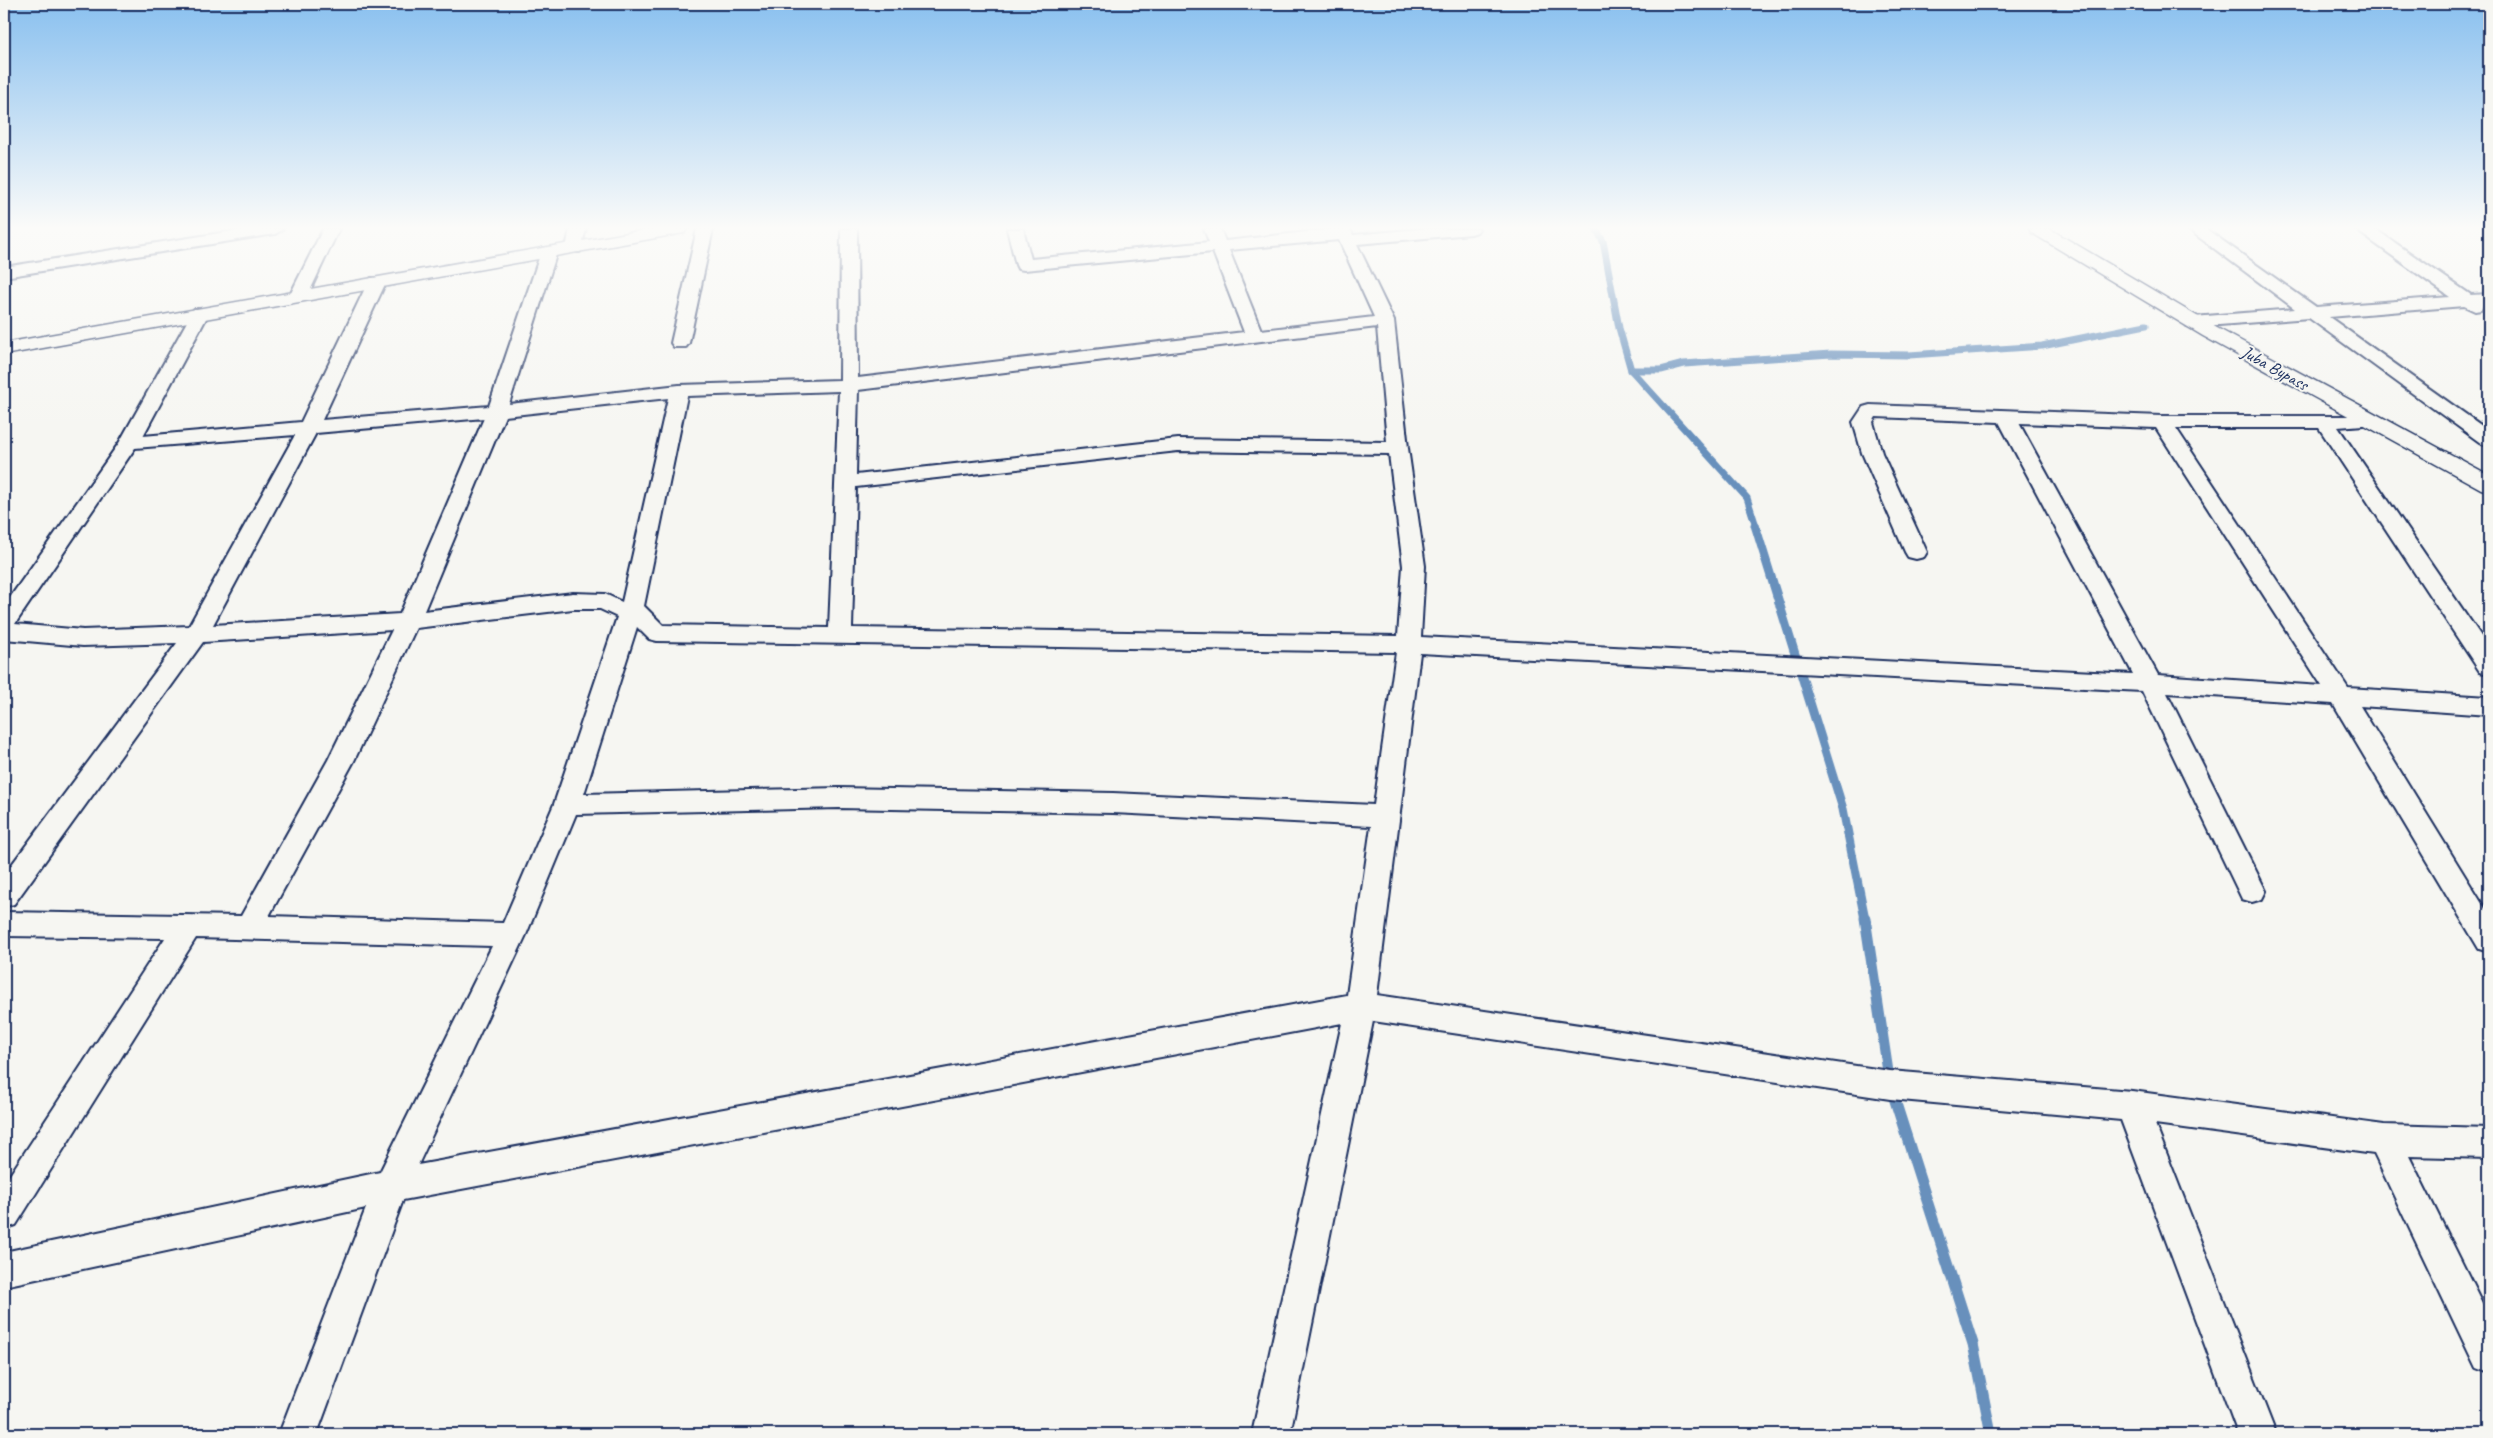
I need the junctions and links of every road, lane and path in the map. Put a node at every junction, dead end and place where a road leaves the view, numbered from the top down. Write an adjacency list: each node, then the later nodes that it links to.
1 (299, 296): 13 (street)
2 (370, 296): 28 (street)
3 (534, 296): 23 (street)
4 (690, 296): 19 (street)
5 (848, 296): 21 (street)
6 (1238, 296): 18 (street)
7 (1374, 296): 16 (street)
8 (2150, 296): 17 (street, Juba Bypass)
9 (2289, 296): 14 (street)
10 (2461, 296): 12 (street)
11 (2489, 299): 12 (street)
12 (2469, 302): 14 (street); 15 (street)
13 (200, 313): 20 (street); 30 (street)
14 (2312, 313): 17 (street); 29 (street)
15 (2489, 316)
16 (1385, 321): 18 (street); 31 (street)
17 (2193, 322): 25 (street, Juba Bypass)
18 (1254, 335): 21 (street)
19 (680, 343)
20 (4, 349)
21 (849, 385): 22 (street); 32 (street)
22 (679, 391): 23 (street); 35 (street)
23 (496, 411): 28 (street); 36 (street)
24 (2006, 417): 26 (street); 34 (street); 43 (street)
25 (2369, 420): 27 (street); 33 (street, Juba Bypass)
26 (2162, 422): 27 (street); 44 (street)
27 (2325, 422): 42 (street)
28 (309, 428): 30 (street); 39 (street)
29 (2489, 440)
30 (129, 443): 37 (street)
31 (1398, 448): 32 (street); 41 (street)
32 (847, 482): 40 (street)
33 (2489, 484)
34 (1916, 552)
35 (629, 616): 36 (street); 40 (street); 41 (street); 46 (street)
36 (408, 621): 39 (street); 52 (street)
37 (4, 623)
38 (4, 631): 39 (street)
39 (196, 634): 49 (street)
40 (840, 636): 41 (street)
41 (1409, 644): 43 (street); 47 (street)
42 (2489, 666)
43 (2150, 683): 44 (street); 48 (street)
44 (2341, 696): 45 (street); 54 (street)
45 (2489, 706)
46 (567, 804): 47 (street); 53 (street)
47 (1387, 816): 55 (street)
48 (2252, 891)
49 (4, 896)
50 (4, 924): 51 (street)
51 (188, 926): 52 (street); 60 (street)
52 (249, 927): 53 (street)
53 (512, 935): 59 (street)
54 (2489, 940)
55 (1361, 1006): 56 (street); 59 (street); 64 (street)
56 (2132, 1106): 57 (street); 65 (street)
57 (2384, 1140): 58 (street); 62 (street)
58 (2489, 1143)
59 (391, 1186): 61 (street); 63 (street)
60 (4, 1213)
61 (4, 1269)
62 (2489, 1355)
63 (298, 1434)
64 (1271, 1434)
65 (2257, 1434)

